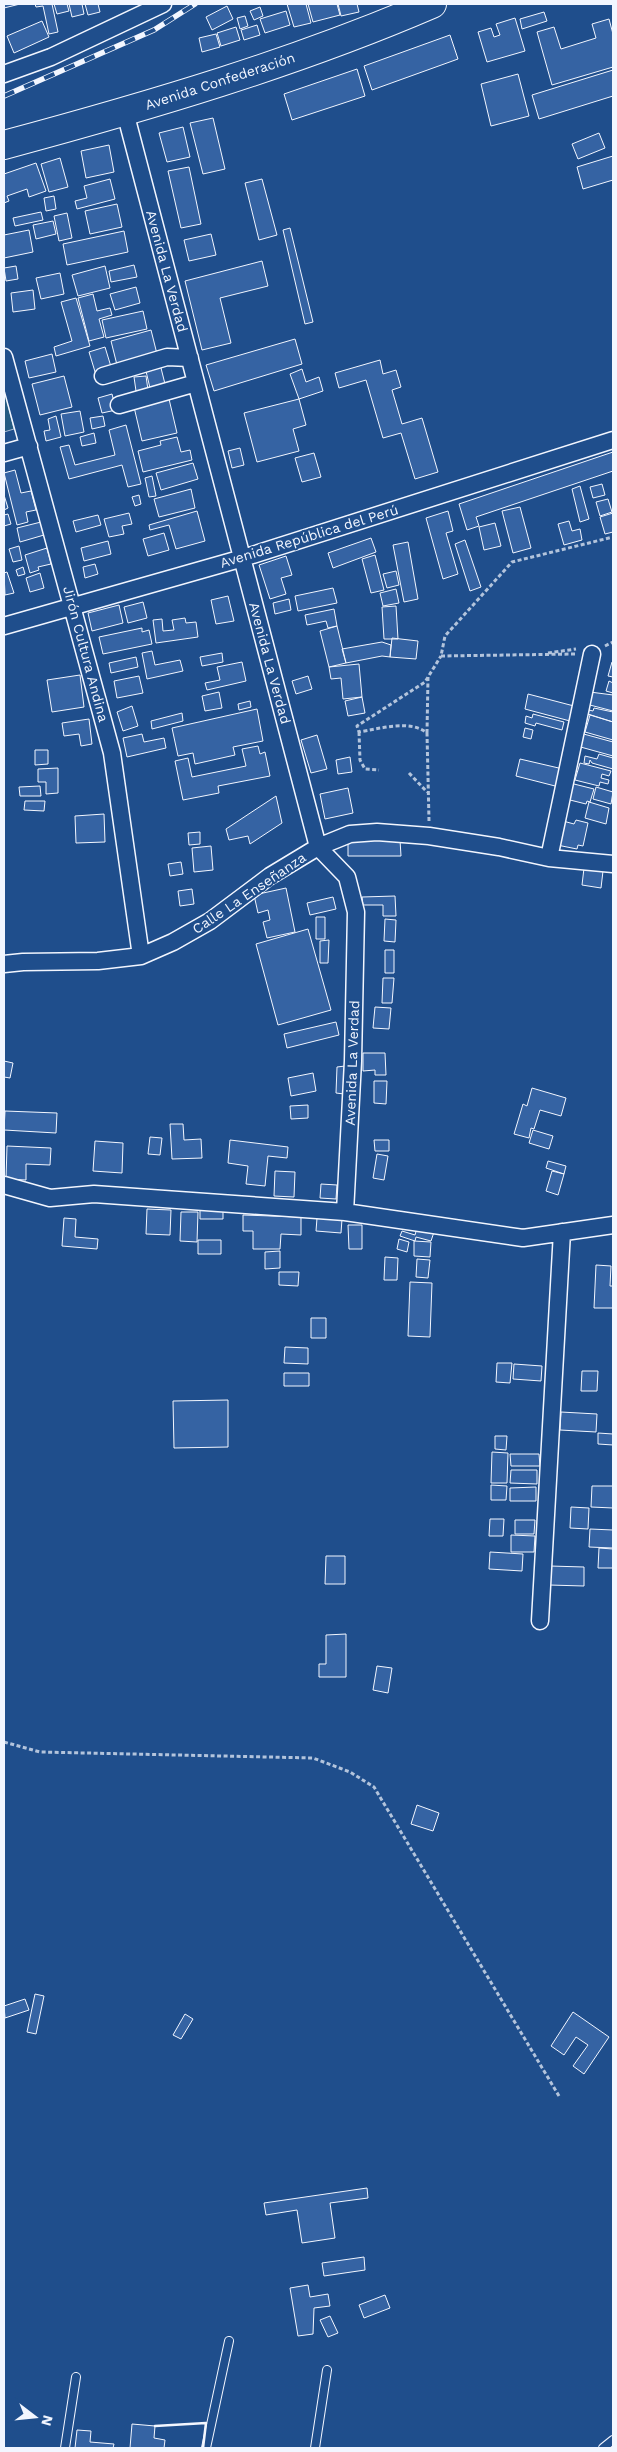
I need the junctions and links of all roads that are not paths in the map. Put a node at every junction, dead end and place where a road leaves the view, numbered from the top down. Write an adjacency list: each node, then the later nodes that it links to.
1 (163, 4): 3 (street)
2 (432, 4): 4 (highway, Avenida Confederación)
3 (4, 74)
4 (125, 112): 5 (highway, Avenida Confederación); 7 (street, Avenida La Verdad)
5 (4, 144)
6 (4, 357): 12 (street, Jirón Cultura Andina)
7 (190, 358): 8 (street); 9 (street, Avenida La Verdad)
8 (103, 376)
9 (196, 383): 10 (street); 14 (street, Avenida La Verdad)
10 (119, 405)
11 (613, 440): 14 (street, Avenida República del Perú)
12 (29, 446): 13 (street); 15 (street, Jirón Cultura Andina)
13 (4, 453)
14 (243, 558): 15 (street, Avenida República del Perú); 18 (street, Avenida La Verdad)
15 (73, 604): 16 (street, Avenida República del Perú); 21 (street, Jirón Cultura Andina)
16 (4, 626)
17 (589, 650): 19 (street)
18 (318, 847): 19 (street, Calle La Enseñanza); 21 (street, Calle La Enseñanza); 24 (street, Avenida La Verdad)
19 (549, 858): 20 (street, Calle La Enseñanza)
20 (613, 864)
21 (141, 956): 22 (street, Calle La Enseñanza)
22 (4, 964)
23 (4, 1185): 24 (street)
24 (344, 1212): 26 (street)
25 (613, 1225): 26 (street)
26 (562, 1232): 27 (street)
27 (540, 1621)
28 (228, 2341): 33 (lane)
29 (327, 2370): 34 (lane)
30 (76, 2377): 32 (lane)
31 (613, 2440): 35 (lane)
32 (65, 2448)
33 (206, 2448)
34 (315, 2448)
35 (603, 2448)

